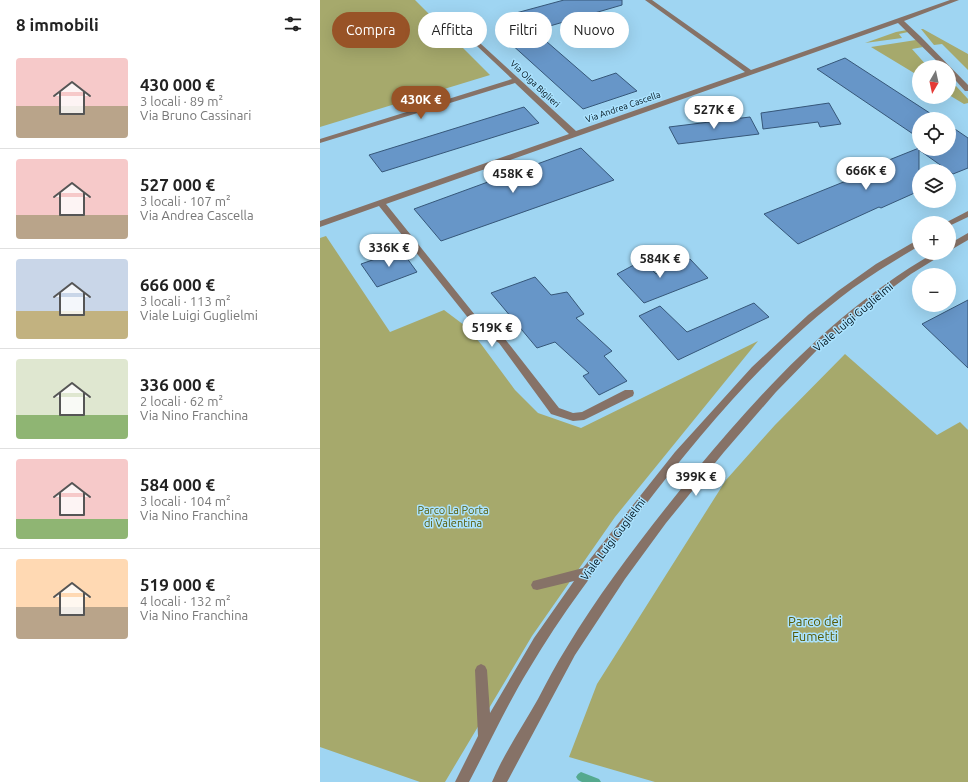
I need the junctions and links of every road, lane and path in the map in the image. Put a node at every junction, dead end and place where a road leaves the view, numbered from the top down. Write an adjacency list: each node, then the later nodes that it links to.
1 (648, 0): 6 (street)
2 (956, 0): 3 (street, Via Andrea Cascella)
3 (899, 20): 5 (street); 6 (street, Via Andrea Cascella)
4 (483, 48): 8 (street, Via Olga Biglieri)
5 (940, 60)
6 (751, 73): 10 (street, Via Andrea Cascella)
7 (956, 76): 9 (street)
8 (517, 80): 10 (street, Via Olga Biglieri); 11 (street)
9 (968, 88)
10 (575, 135): 12 (street, Via Andrea Cascella)
11 (320, 141)
12 (381, 203): 15 (street, Via Andrea Cascella); 20 (street)
13 (968, 214): 14 (street)
14 (956, 220)
15 (320, 224)
16 (968, 236): 17 (street)
17 (956, 244)
18 (912, 247): 21 (street, Viale Luigi Guglielmi)
19 (929, 260): 26 (street, Viale Luigi Guglielmi)
20 (629, 393)
21 (588, 572): 22 (street); 24 (street, Viale Luigi Guglielmi)
22 (537, 585)
23 (482, 670): 24 (street)
24 (486, 737): 25 (street, Viale Luigi Guglielmi)
25 (462, 782)
26 (499, 782)

